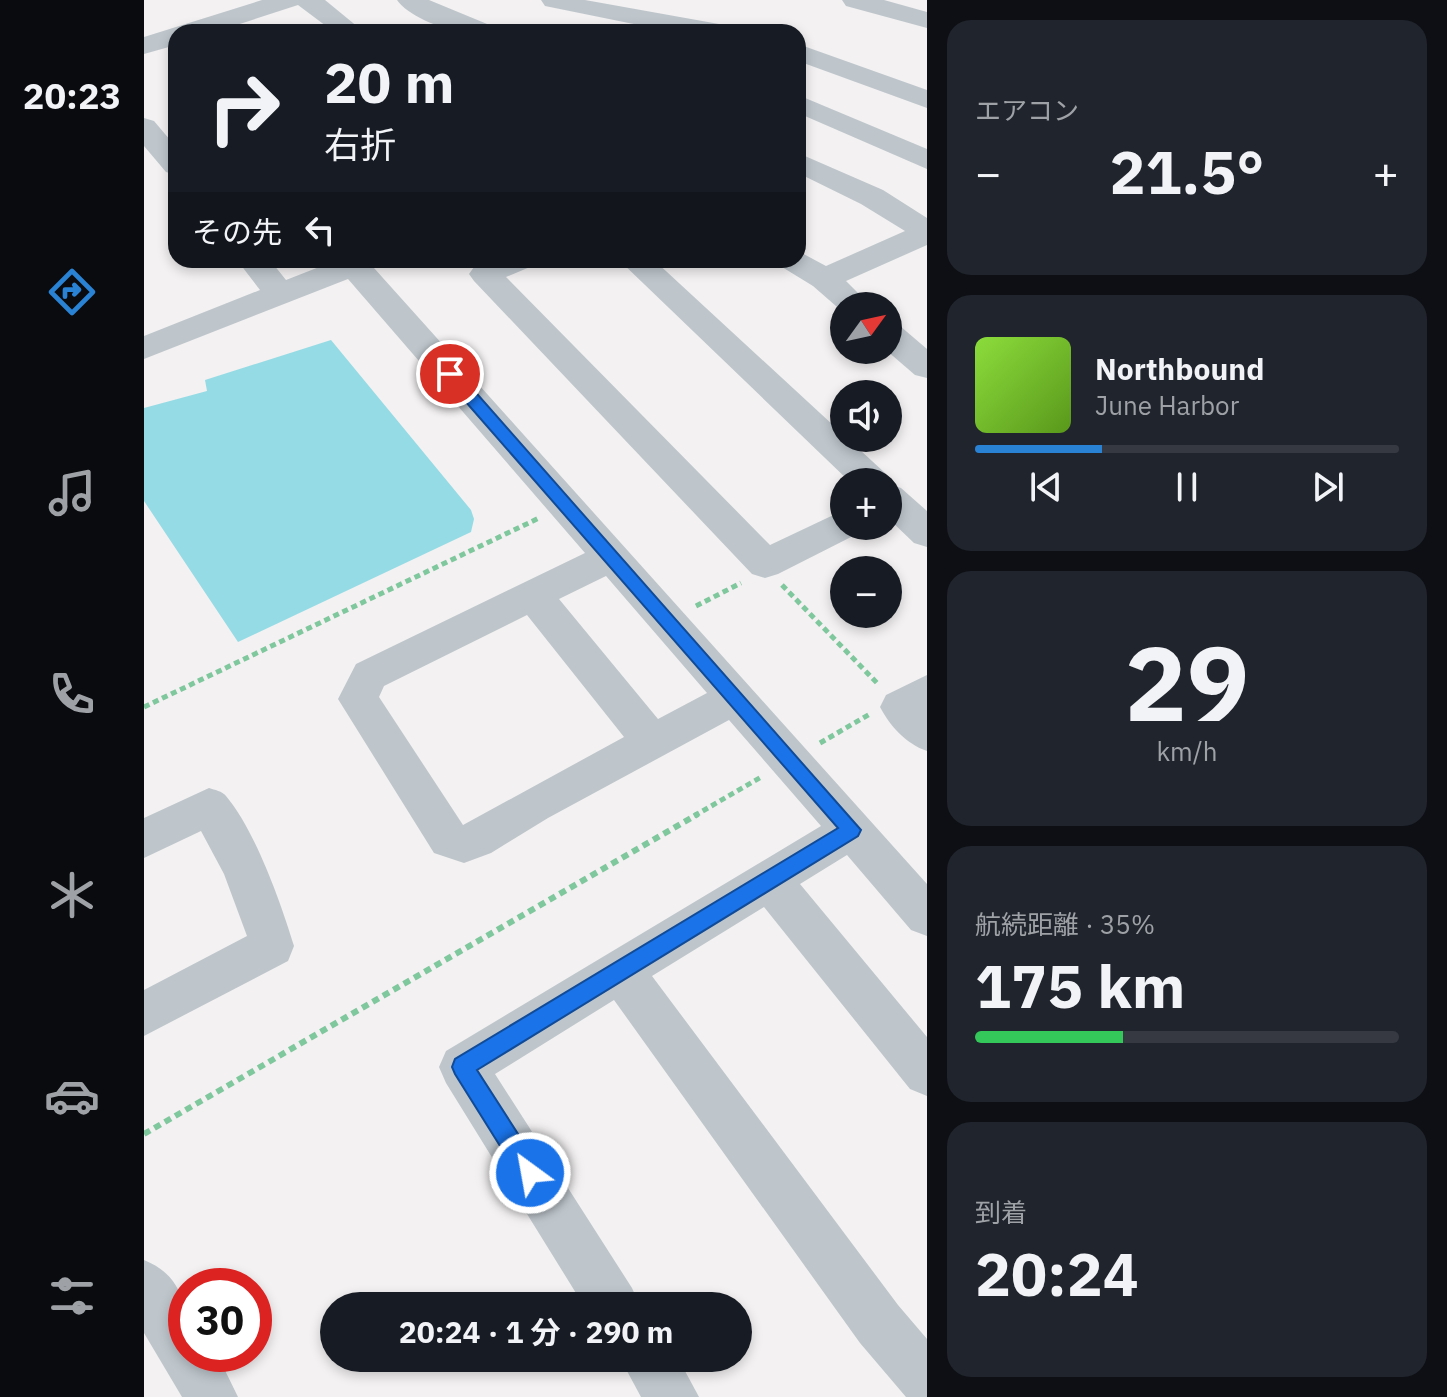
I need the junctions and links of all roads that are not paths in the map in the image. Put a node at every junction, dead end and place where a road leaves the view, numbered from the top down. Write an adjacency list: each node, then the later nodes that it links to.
1 (289, 0): 8 (street)
2 (308, 0): 9 (street)
3 (410, 0): 10 (street)
4 (554, 0): 6 (street)
5 (855, 0): 7 (street)
6 (665, 18): 11 (street)
7 (927, 20)
8 (219, 24)
9 (340, 24)
10 (465, 24)
11 (688, 24)
12 (168, 38): 13 (street)
13 (144, 46)
14 (806, 55): 15 (street)
15 (927, 100)
16 (806, 106): 19 (street)
17 (144, 127): 18 (street)
18 (168, 156)
19 (927, 160)
20 (806, 166): 21 (street)
21 (927, 232): 28 (street)
22 (260, 268): 30 (street)
23 (345, 268): 30 (street)
24 (365, 268): 38 (street)
25 (500, 268): 36 (street)
26 (644, 268): 34 (street)
27 (806, 268): 28 (street)
28 (824, 279): 29 (street)
29 (839, 292)
30 (280, 293): 31 (street)
31 (146, 343)
32 (902, 346): 33 (street)
33 (927, 367)
34 (856, 468)
35 (902, 510): 37 (street)
36 (830, 531)
37 (927, 533)
38 (611, 557): 39 (street); 41 (street)
39 (534, 596): 43 (street); 43 (street)
40 (927, 691): 42 (street)
41 (734, 698): 43 (street); 44 (street)
42 (927, 734)
43 (652, 742)
44 (851, 830): 46 (street); 47 (street)
45 (144, 839): 49 (street)
46 (770, 881): 48 (street); 50 (street)
47 (927, 916)
48 (620, 970): 52 (street); 56 (street)
49 (144, 1014)
50 (927, 1073)
51 (144, 1286): 53 (street)
52 (605, 1292)
53 (168, 1323)
54 (198, 1372): 57 (street)
55 (656, 1372): 58 (street)
56 (927, 1380)
57 (211, 1397)
58 (672, 1397)

